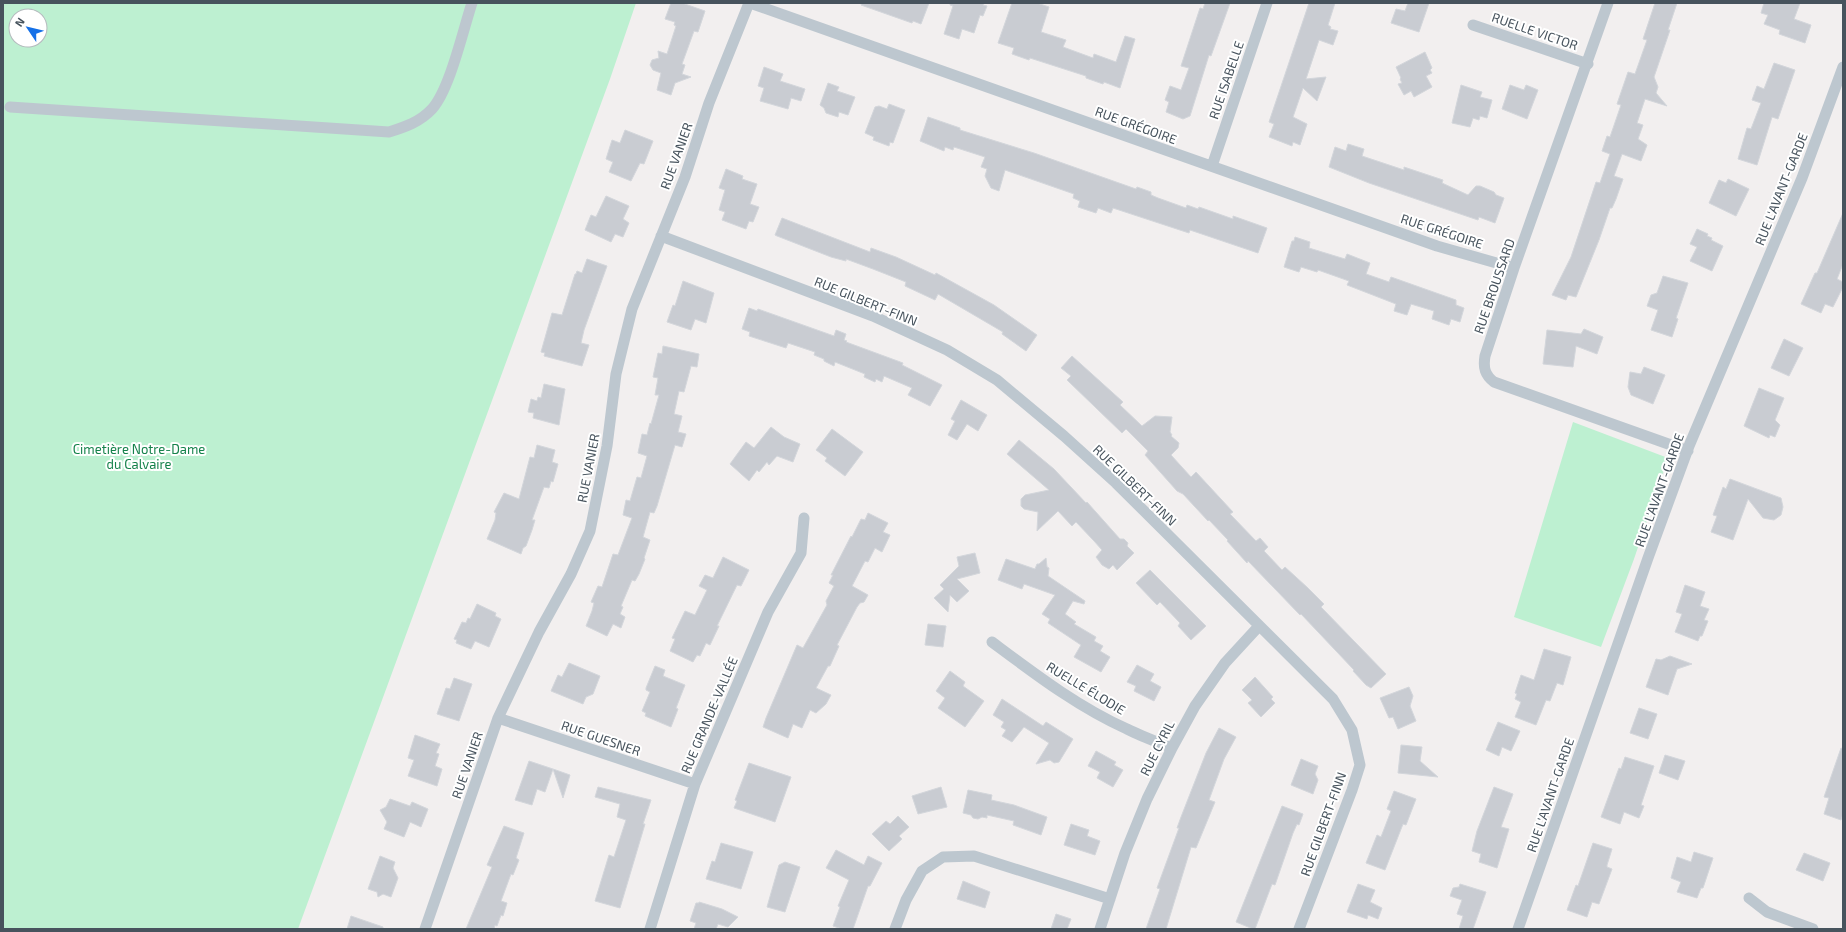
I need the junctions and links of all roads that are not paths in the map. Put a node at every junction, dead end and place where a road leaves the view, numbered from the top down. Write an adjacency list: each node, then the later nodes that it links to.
1 (472, 3): 8 (street)
2 (750, 3): 9 (street, RUE GRÉGOIRE); 10 (street, RUE VANIER)
3 (1267, 3): 9 (street, RUE ISABELLE)
4 (1608, 3): 6 (street, RUE BROUSSARD)
5 (1473, 25): 6 (street, RUELLE VICTOR)
6 (1588, 64): 11 (street, RUE BROUSSARD)
7 (1843, 67): 12 (street, RUE L'AVANT-GARDE)
8 (10, 107)
9 (1212, 166): 11 (street, RUE GRÉGOIRE)
10 (661, 236): 14 (street, RUE GILBERT-FINN); 16 (street, RUE VANIER)
11 (1514, 268): 12 (street, RUE BROUSSARD)
12 (1688, 451): 26 (street, RUE L'AVANT-GARDE)
13 (804, 518): 18 (street, RUE GRANDE-VALLÉE)
14 (1259, 626): 17 (street, RUE CYRIL); 25 (street, RUE GILBERT-FINN)
15 (992, 642): 17 (street, RUELLE ÉLODIE)
16 (498, 718): 18 (street, RUE GUESNER); 21 (street, RUE VANIER)
17 (1172, 748): 20 (street, RUE CYRIL)
18 (695, 784): 22 (street, RUE GRANDE-VALLÉE)
19 (1749, 898): 27 (street)
20 (1110, 899): 23 (street); 24 (street, RUE CYRIL)
21 (425, 929)
22 (650, 929)
23 (895, 929)
24 (1100, 929)
25 (1299, 929)
26 (1518, 929)
27 (1813, 929)

